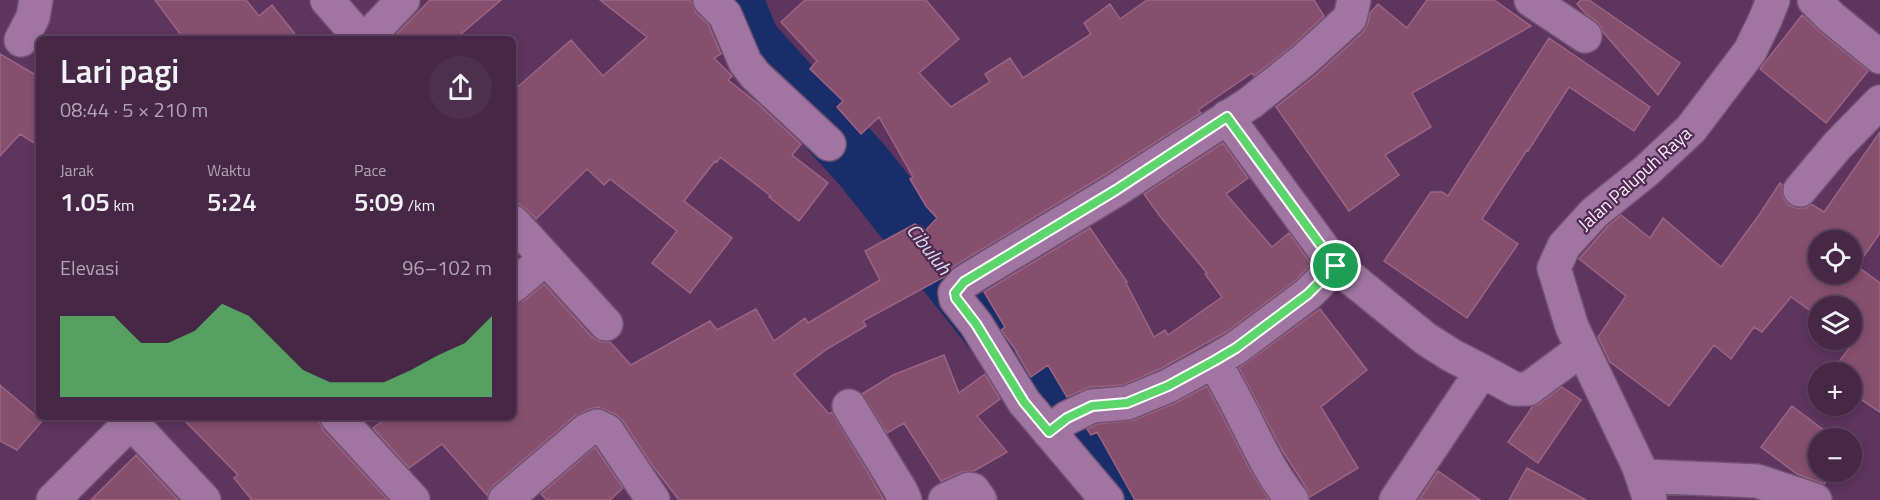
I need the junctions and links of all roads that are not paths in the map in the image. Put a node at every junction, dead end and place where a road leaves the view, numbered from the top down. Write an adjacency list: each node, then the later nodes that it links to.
1 (36, 0): 12 (street)
2 (327, 0): 9 (street)
3 (404, 0): 10 (street)
4 (710, 0): 16 (street)
5 (1354, 0): 15 (street)
6 (1531, 0): 11 (street)
7 (1773, 0): 23 (street, Jalan Palupuh Raya)
8 (1814, 0): 13 (street)
9 (361, 36)
10 (367, 36)
11 (1585, 36)
12 (21, 40)
13 (1880, 57)
14 (1880, 102): 17 (street)
15 (1227, 117): 20 (street); 30 (street)
16 (829, 144)
17 (1800, 190)
18 (516, 225): 19 (street)
19 (545, 259): 21 (street); 22 (street)
20 (1336, 266): 24 (street); 25 (street)
21 (516, 283)
22 (606, 324)
23 (1582, 349): 25 (street); 31 (street, Jalan Palupuh Raya)
24 (1214, 361): 30 (street); 41 (street)
25 (1482, 371): 42 (street)
26 (849, 406): 37 (street)
27 (131, 420): 32 (street)
28 (133, 420): 33 (street)
29 (349, 421): 34 (street)
30 (1057, 426): 40 (street)
31 (1646, 488): 43 (street)
32 (53, 500)
33 (204, 500)
34 (413, 500)
35 (505, 500): 36 (street)
36 (653, 500)
37 (905, 500)
38 (945, 500): 39 (street)
39 (980, 500)
40 (1107, 500)
41 (1292, 500)
42 (1396, 500)
43 (1815, 500)

